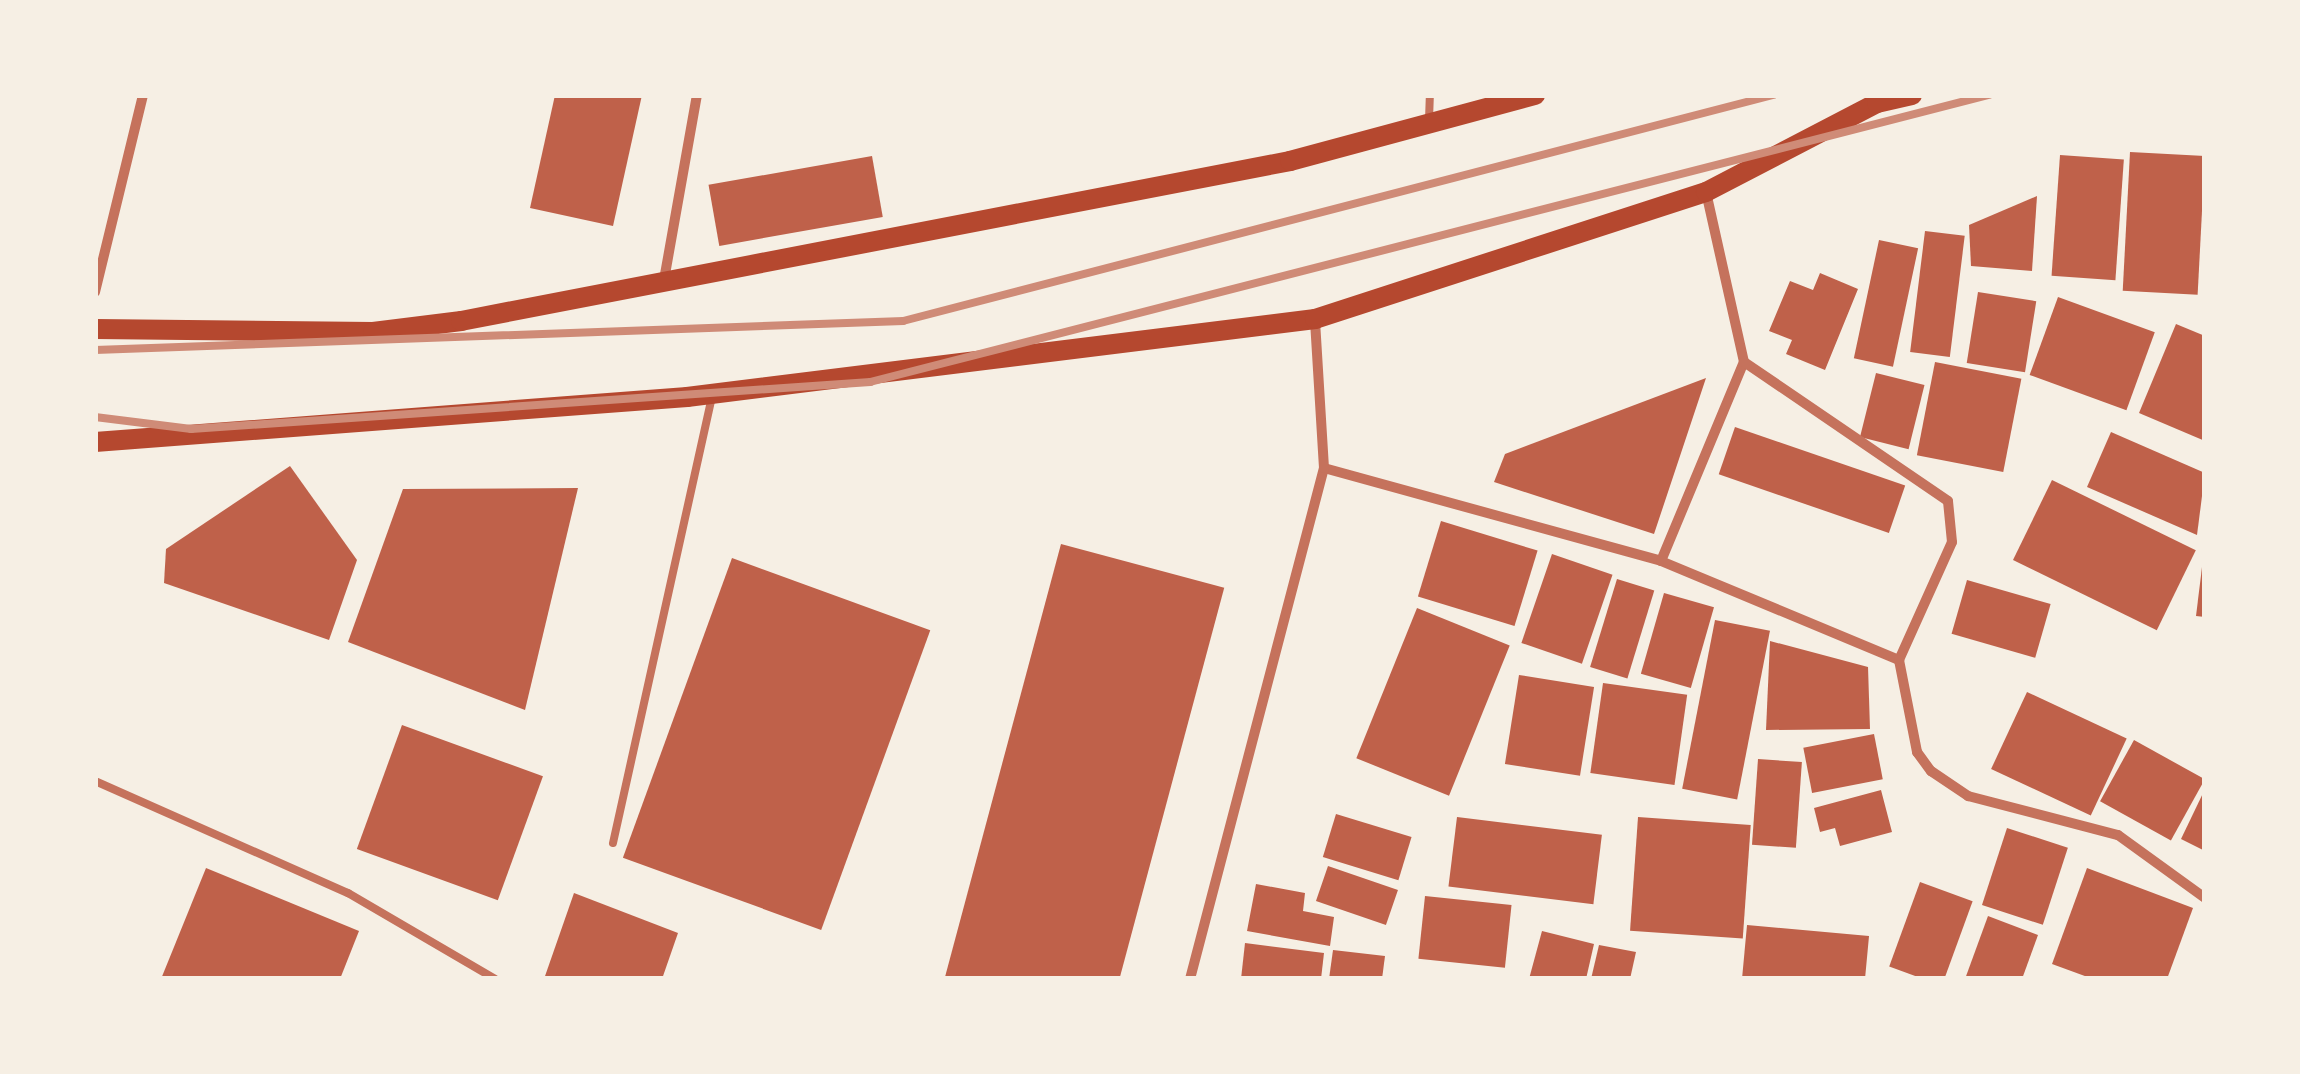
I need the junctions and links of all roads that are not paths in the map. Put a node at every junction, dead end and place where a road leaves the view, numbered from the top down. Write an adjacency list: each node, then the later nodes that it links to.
1 (144, 95): 9 (street)
2 (697, 95): 8 (street)
3 (1430, 95): 6 (lane)
4 (1535, 95): 6 (main road)
5 (1912, 95): 7 (main road)
6 (1429, 124): 8 (main road)
7 (1706, 192): 10 (main road); 12 (street)
8 (664, 282): 11 (main road)
9 (95, 292)
10 (1316, 319): 13 (main road); 15 (street)
11 (95, 329)
12 (1744, 362): 16 (street); 17 (street)
13 (713, 394): 14 (main road); 19 (lane)
14 (95, 442)
15 (1324, 468): 16 (street); 22 (street)
16 (1661, 561): 17 (street)
17 (1899, 660): 20 (street)
18 (95, 781): 21 (lane)
19 (613, 843)
20 (2205, 898)
21 (495, 979)
22 (1190, 979)

